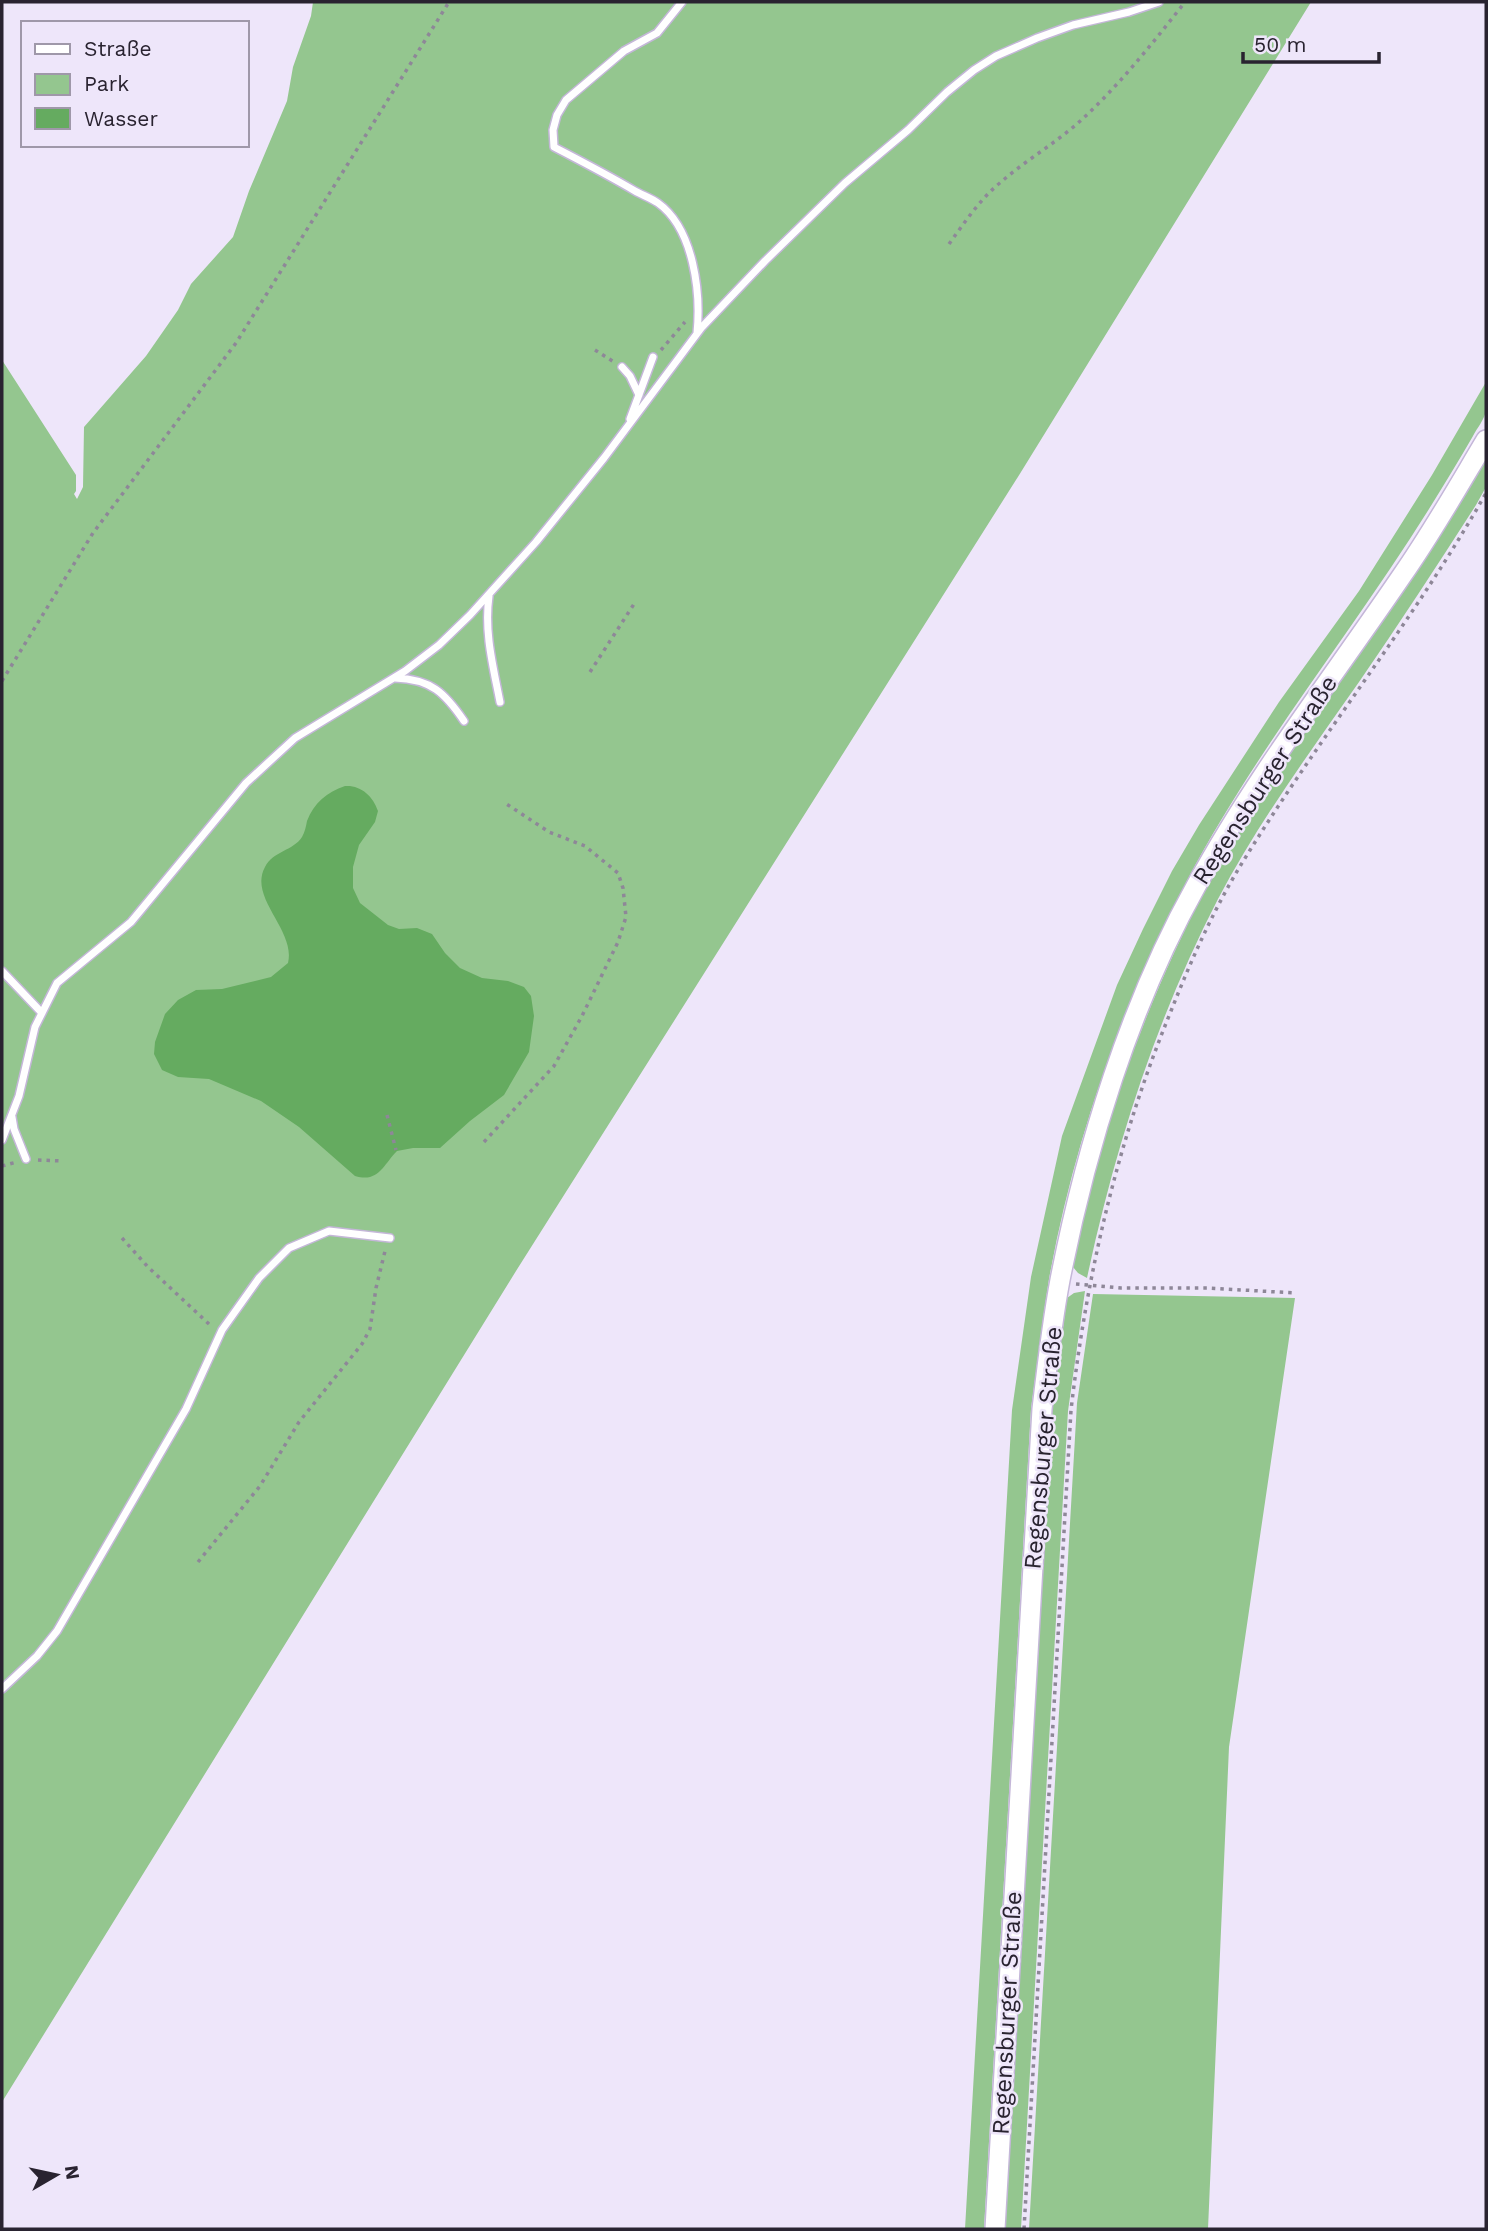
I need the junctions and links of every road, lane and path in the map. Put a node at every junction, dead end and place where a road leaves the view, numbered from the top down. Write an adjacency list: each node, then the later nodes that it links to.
1 (449, 2): 17 (path)
2 (682, 2): 6 (lane)
3 (1159, 2): 6 (lane)
4 (1185, 2): 5 (path)
5 (949, 244)
6 (697, 333): 10 (lane)
7 (653, 357): 9 (lane)
8 (622, 367): 9 (lane)
9 (639, 395): 10 (lane)
10 (627, 426): 13 (lane)
11 (1486, 440): 36 (street, Regensburger Straße)
12 (1486, 493): 37 (path)
13 (489, 594): 16 (lane); 18 (lane)
14 (634, 604): 15 (path)
15 (590, 672)
16 (394, 678): 19 (lane); 22 (lane)
17 (2, 681)
18 (500, 702)
19 (464, 721)
20 (505, 803): 26 (path)
21 (2, 971): 22 (lane)
22 (42, 1013): 23 (lane)
23 (12, 1114): 25 (lane); 28 (lane)
24 (387, 1115): 27 (path)
25 (2, 1140)
26 (484, 1142)
27 (396, 1150)
28 (26, 1159)
29 (122, 1238): 33 (path)
30 (390, 1238): 33 (lane); 34 (path)
31 (1095, 1287): 32 (path)
32 (1296, 1293)
33 (220, 1334): 35 (lane)
34 (198, 1562)
35 (2, 1689)
36 (995, 2229)
37 (1024, 2229)

